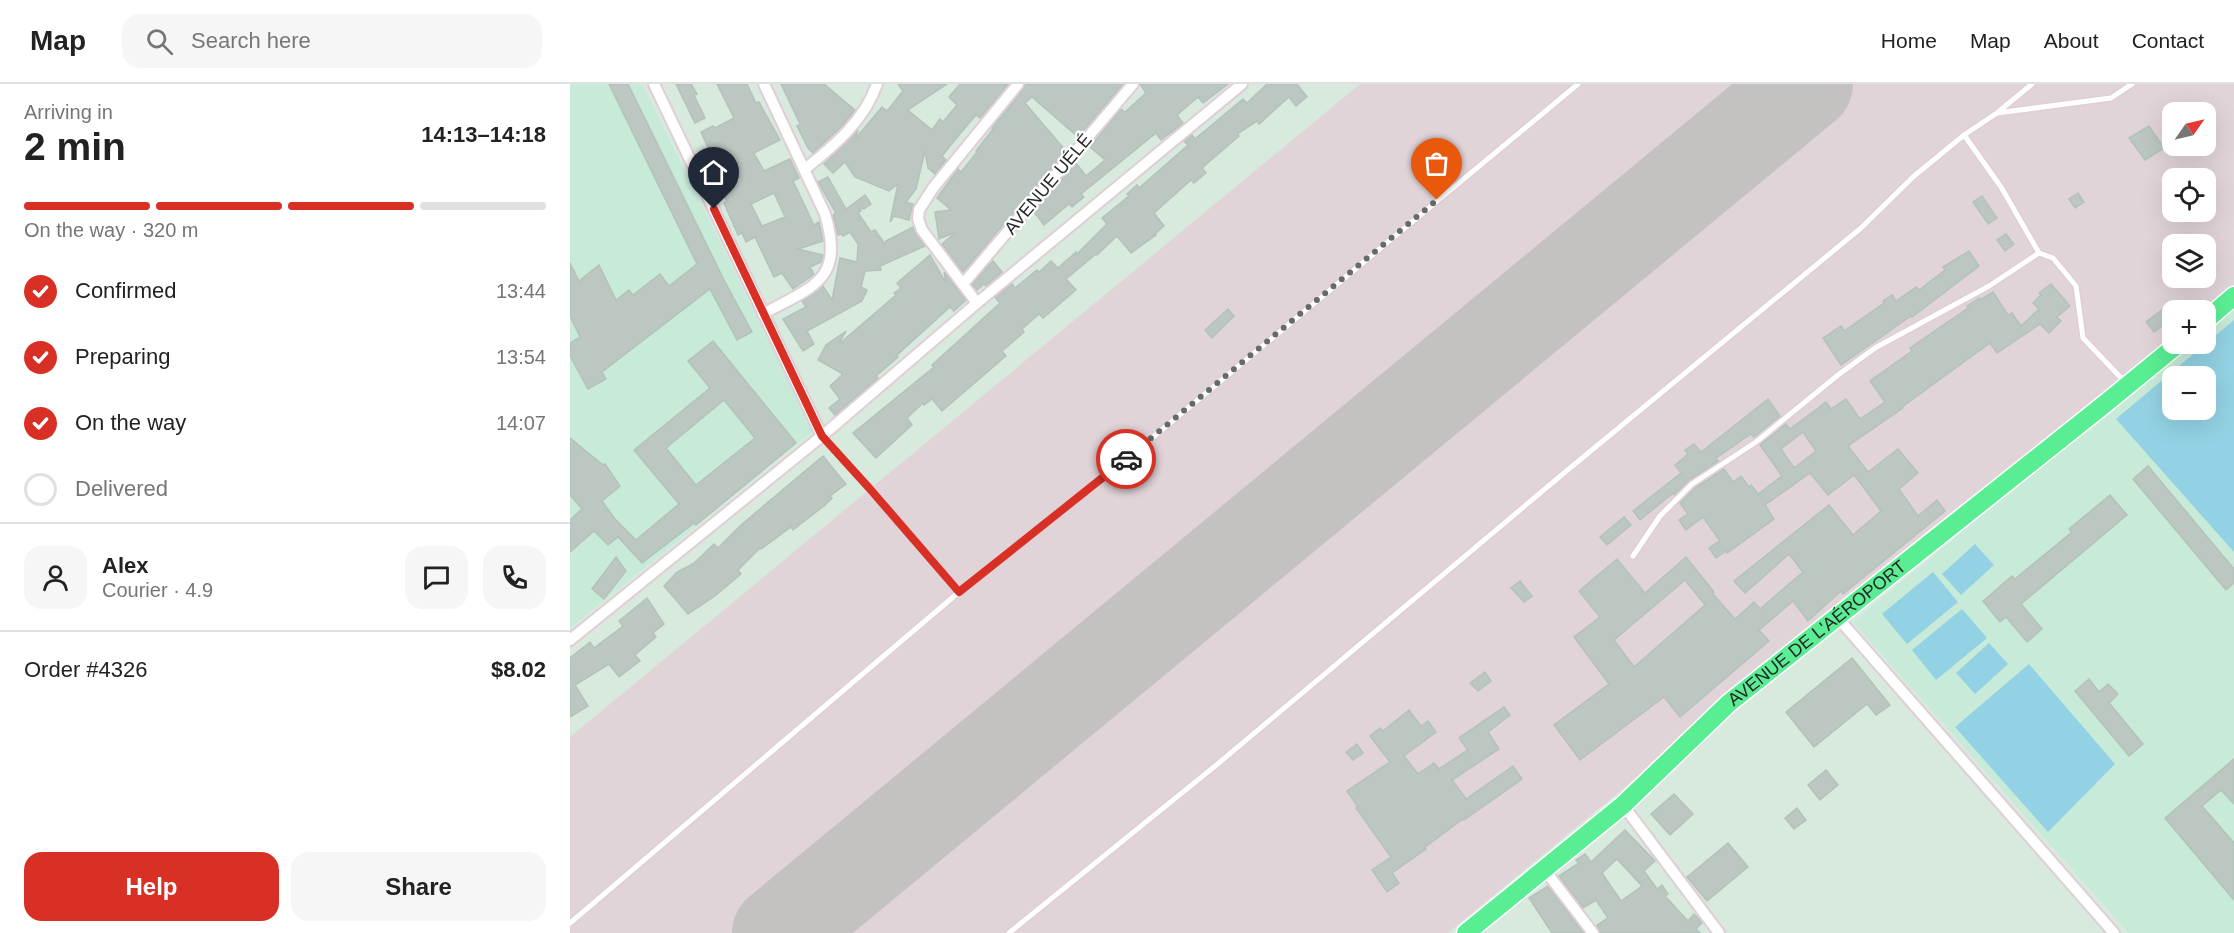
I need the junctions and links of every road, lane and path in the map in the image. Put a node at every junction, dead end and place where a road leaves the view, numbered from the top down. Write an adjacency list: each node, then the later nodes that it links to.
1 (654, 84): 18 (street)
2 (764, 84): 12 (street)
3 (877, 84): 12 (street)
4 (1018, 84): 14 (street)
5 (1133, 84): 14 (street, AVENUE UÉLÉ)
6 (1242, 84): 16 (street)
7 (1578, 84): 23 (lane)
8 (2032, 84): 10 (lane)
9 (2132, 84): 10 (lane)
10 (1997, 113): 11 (lane)
11 (1964, 135): 13 (lane); 29 (lane)
12 (805, 169): 18 (street)
13 (2039, 253): 20 (lane); 22 (lane)
14 (963, 284): 16 (street)
15 (2234, 296): 17 (highway)
16 (977, 303): 21 (street)
17 (2216, 312)
18 (763, 314): 21 (street)
19 (2166, 354): 20 (highway, AVENUE DE L'AÉROPORT)
20 (2128, 385): 24 (highway, AVENUE DE L'AÉROPORT)
21 (822, 436): 23 (lane); 25 (street)
22 (1633, 556)
23 (959, 592): 28 (lane)
24 (1837, 617): 26 (highway, AVENUE DE L'AÉROPORT); 33 (street)
25 (570, 640)
26 (1623, 805): 27 (highway, AVENUE DE L'AÉROPORT); 32 (street)
27 (1544, 869): 30 (highway, AVENUE DE L'AÉROPORT); 31 (street)
28 (570, 922)
29 (1009, 933)
30 (1466, 933)
31 (1593, 933)
32 (1719, 933)
33 (2114, 933)

